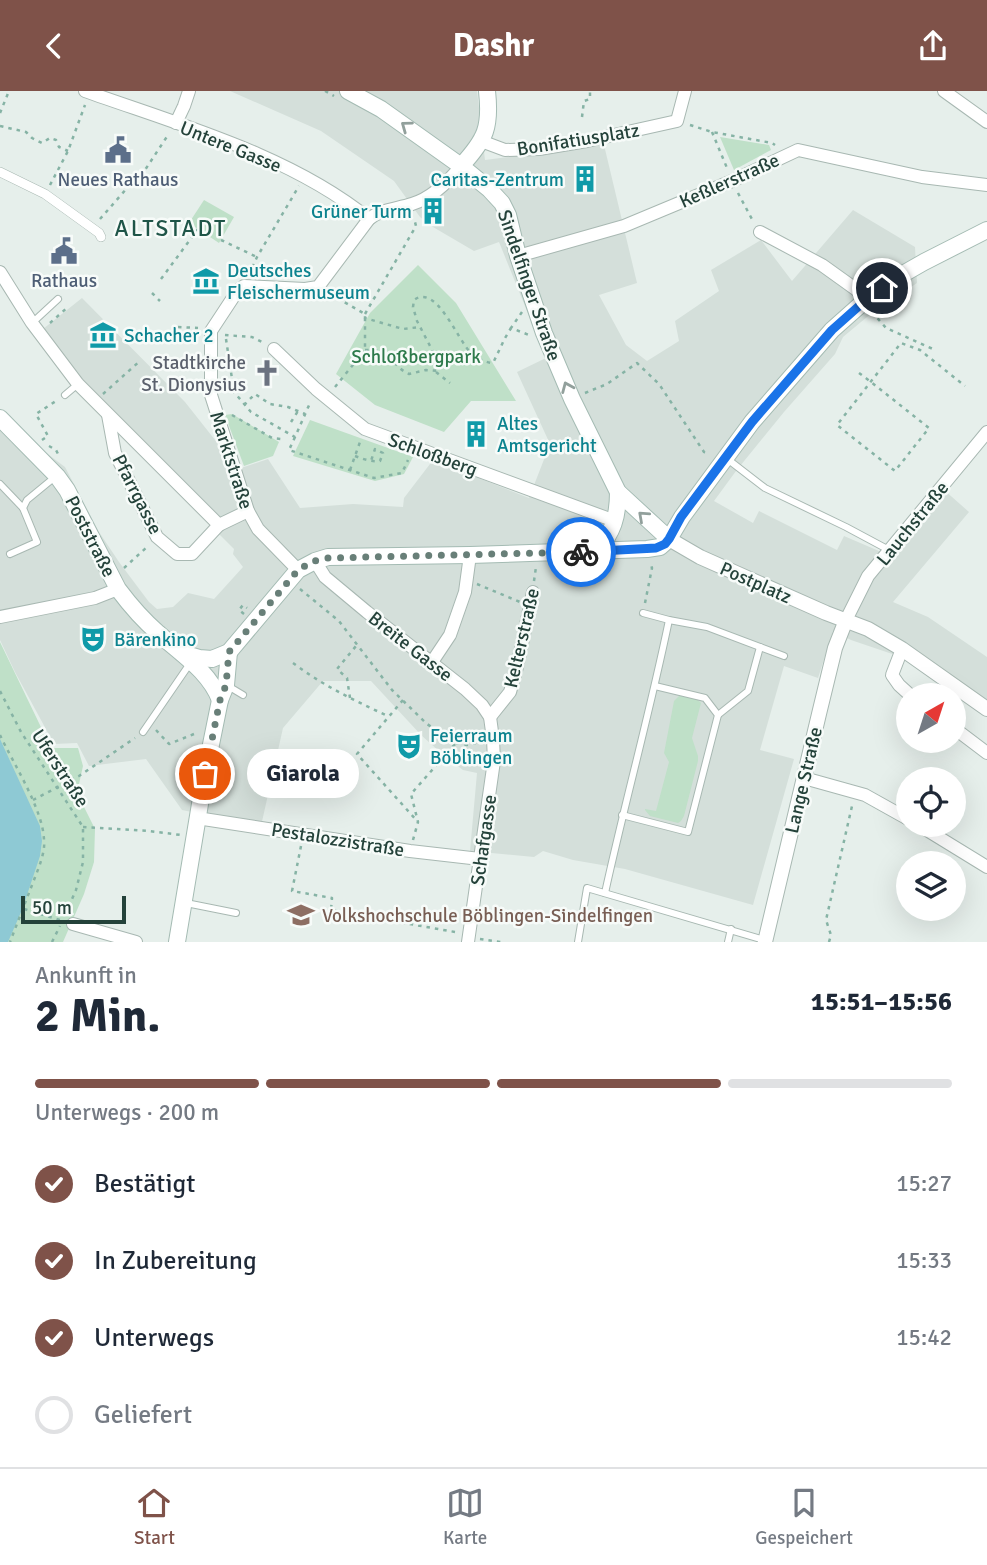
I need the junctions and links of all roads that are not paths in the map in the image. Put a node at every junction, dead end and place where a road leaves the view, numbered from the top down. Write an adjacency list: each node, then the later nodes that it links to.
1 (189, 91): 8 (street)
2 (487, 91): 9 (main road)
3 (685, 91): 9 (street, Bonifatiusplatz)
4 (944, 91): 7 (street)
5 (87, 92): 8 (street, Untere Gasse)
6 (342, 94): 10 (main road, Sindelfinger Straße, one-way to 6)
7 (987, 122)
8 (176, 123): 13 (street, Untere Gasse)
9 (481, 141): 10 (main road)
10 (461, 166): 13 (street); 17 (main road, Sindelfinger Straße)
11 (0, 172): 16 (street)
12 (987, 185): 17 (street, Keßlerstraße)
13 (369, 219): 33 (street, Marktstraße)
14 (987, 230): 19 (main road)
15 (760, 232): 19 (street)
16 (100, 235)
17 (518, 256): 31 (main road, Sindelfinger Straße, one-way to 17)
18 (0, 272): 21 (street, Pfarrgasse)
19 (868, 298): 28 (main road)
20 (58, 299): 21 (lane)
21 (36, 327): 23 (street, Pfarrgasse)
22 (274, 348): 34 (street, Schloßberg)
23 (78, 384): 24 (lane); 25 (street, Pfarrgasse)
24 (65, 395)
25 (108, 414): 35 (street, Pfarrgasse); 35 (street, Pfarrgasse)
26 (0, 418): 29 (main road, Poststraße)
27 (987, 432): 37 (street, Lauchstraße)
28 (725, 457): 36 (main road); 37 (lane)
29 (57, 475): 32 (lane); 43 (main road, Poststraße)
30 (0, 484): 32 (lane)
31 (618, 492): 34 (main road); 36 (main road, Postplatz, one-way to 31)
32 (23, 508): 39 (lane)
33 (248, 511): 35 (street, Pfarrgasse); 42 (street, Marktstraße)
34 (615, 520): 38 (main road)
35 (219, 525)
36 (669, 539): 38 (main road); 48 (street, Postplatz)
37 (889, 550): 48 (street, Lauchstraße)
38 (597, 551): 40 (main road)
39 (10, 554)
40 (470, 555): 41 (main road); 54 (street)
41 (314, 561): 42 (main road); 54 (street, Breite Gasse)
42 (294, 575): 51 (main road)
43 (118, 589): 46 (street); 53 (main road, Poststraße)
44 (533, 592): 61 (street, Kelterstraße)
45 (643, 613): 47 (lane)
46 (0, 617)
47 (669, 620): 49 (lane); 56 (lane)
48 (846, 620): 50 (street, Postplatz); 65 (street, Lange Straße)
49 (760, 647): 52 (lane); 60 (lane)
50 (902, 649): 55 (street); 59 (street, Postplatz)
51 (229, 652): 53 (main road); 57 (main road)
52 (784, 656)
53 (187, 658): 57 (main road, Poststraße); 62 (lane)
54 (432, 662): 61 (street, Breite Gasse)
55 (899, 683)
56 (655, 686): 60 (lane); 67 (lane)
57 (223, 693): 58 (lane); 68 (main road)
58 (243, 695)
59 (987, 709)
60 (718, 715): 67 (lane)
61 (490, 716): 70 (street, Schafgasse)
62 (143, 732)
63 (966, 737): 64 (street)
64 (987, 753)
65 (804, 778): 66 (street); 78 (street, Lange Straße)
66 (896, 812)
67 (622, 815): 72 (lane)
68 (197, 818): 70 (street, Pestalozzistraße); 73 (main road)
69 (938, 837): 71 (street)
70 (480, 859): 77 (street, Schafgasse)
71 (987, 867)
72 (605, 894): 76 (lane); 81 (lane)
73 (184, 902): 74 (lane); 80 (main road)
74 (236, 913)
75 (68, 923): 79 (street)
76 (731, 929): 78 (lane); 82 (lane)
77 (468, 938)
78 (768, 941)
79 (136, 942)
80 (177, 942)
81 (578, 942)
82 (728, 942)

